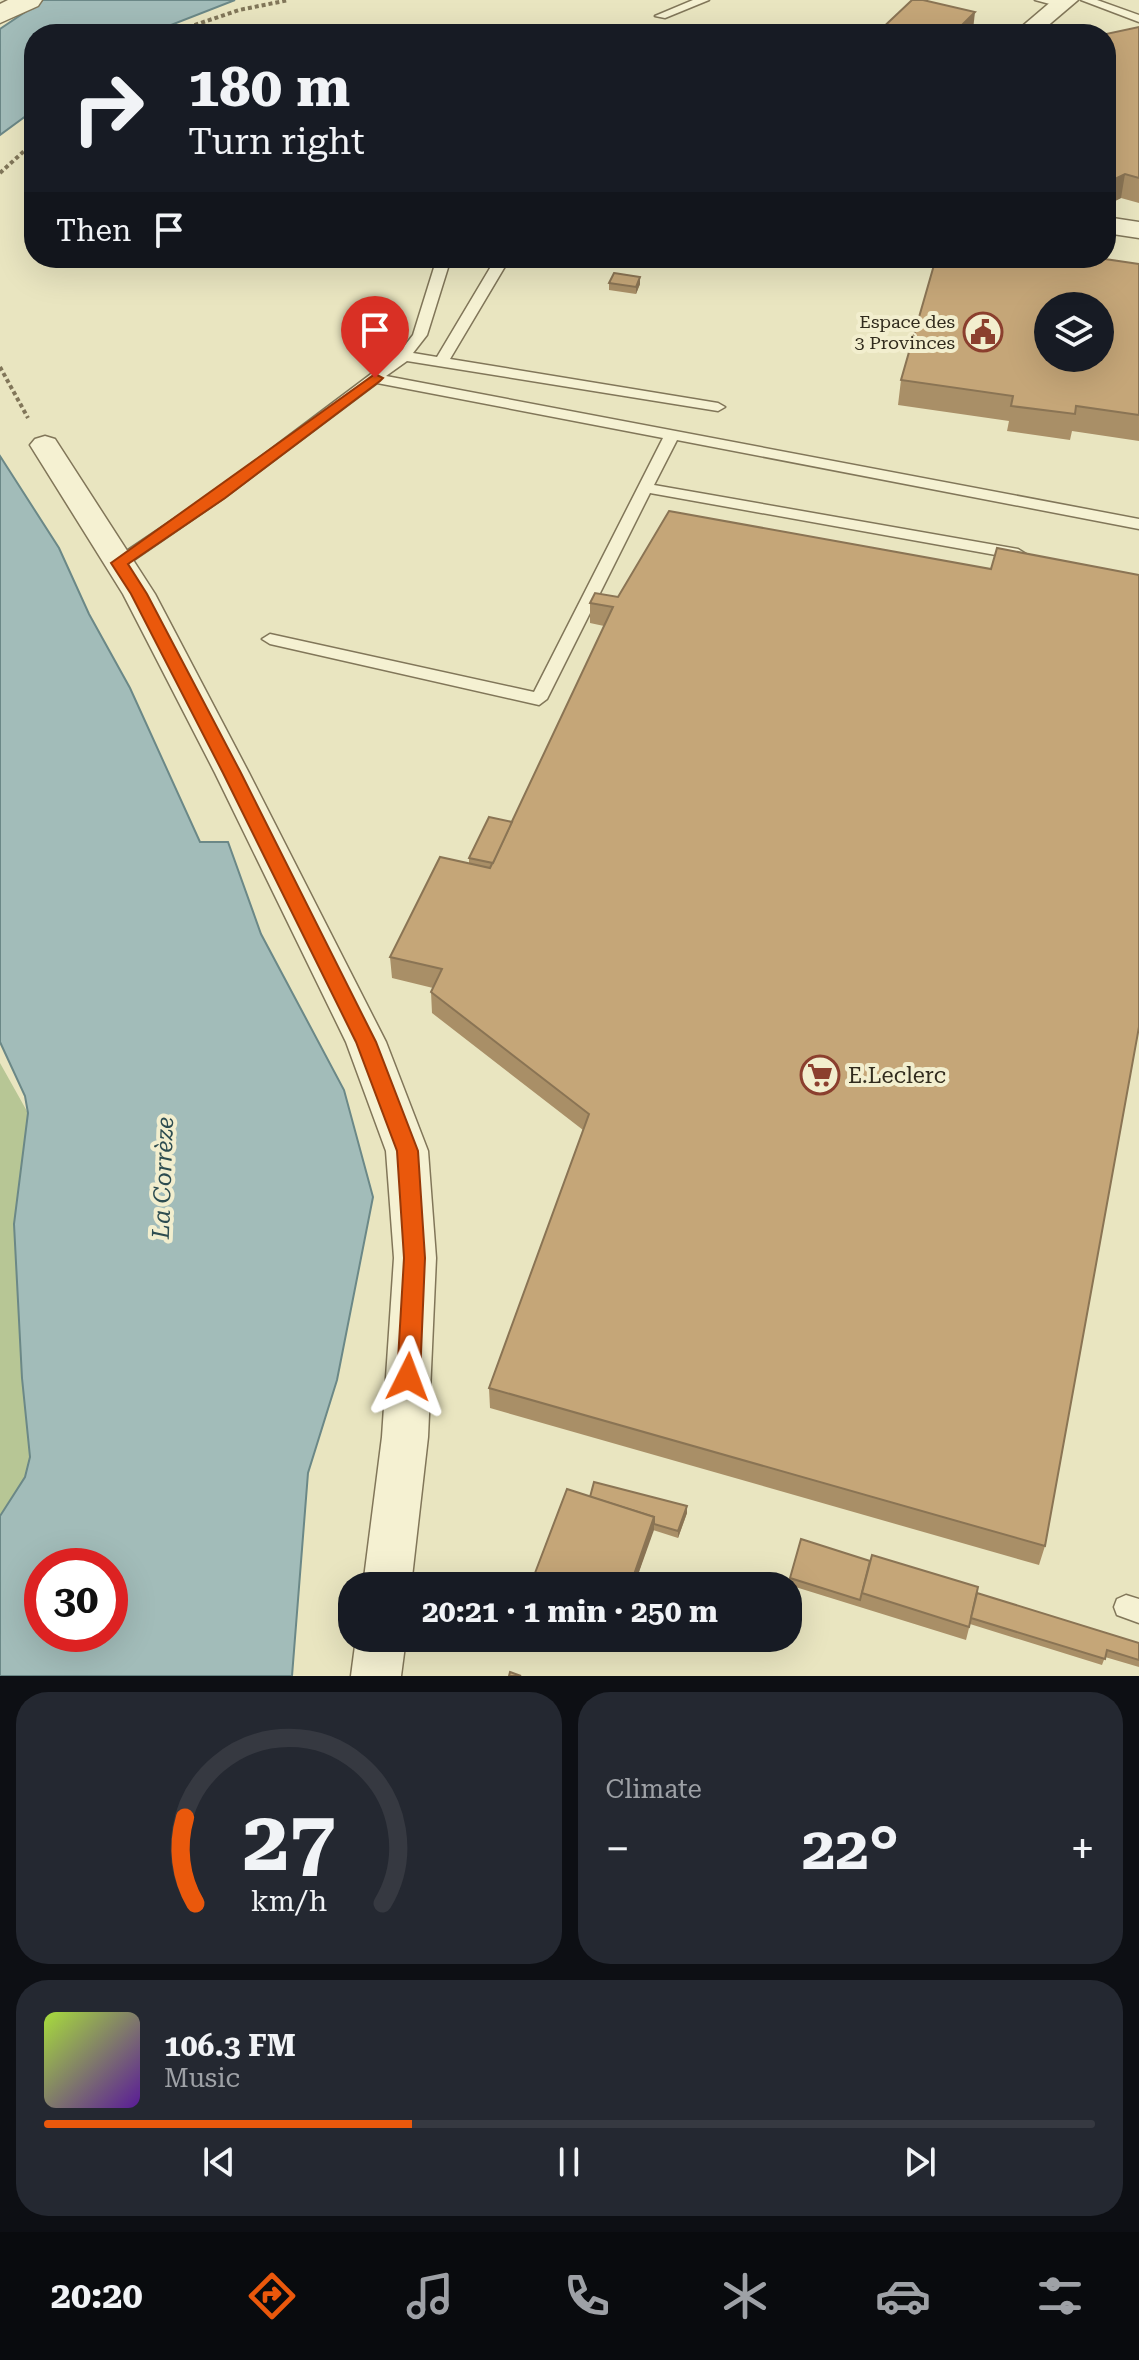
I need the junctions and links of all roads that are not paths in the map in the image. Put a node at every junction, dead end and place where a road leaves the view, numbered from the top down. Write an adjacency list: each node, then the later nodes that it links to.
1 (28, 0): 5 (street)
2 (703, 0): 6 (lane)
3 (1087, 0): 7 (lane)
4 (1056, 1): 8 (street)
5 (0, 15)
6 (661, 16)
7 (1139, 19)
8 (1034, 24)
9 (1116, 227): 10 (street)
10 (1139, 230)
11 (441, 268): 13 (lane)
12 (497, 268): 14 (lane)
13 (404, 356): 14 (lane); 15 (lane)
14 (441, 363): 16 (lane)
15 (375, 378): 17 (lane); 22 (lane)
16 (718, 407)
17 (672, 435): 19 (lane); 20 (lane)
18 (45, 445): 22 (street)
19 (645, 488): 21 (lane); 23 (lane)
20 (1139, 524)
21 (1035, 557)
22 (119, 563): 24 (street)
23 (270, 639)
24 (389, 1572)
25 (379, 1652): 26 (street)
26 (376, 1676)

